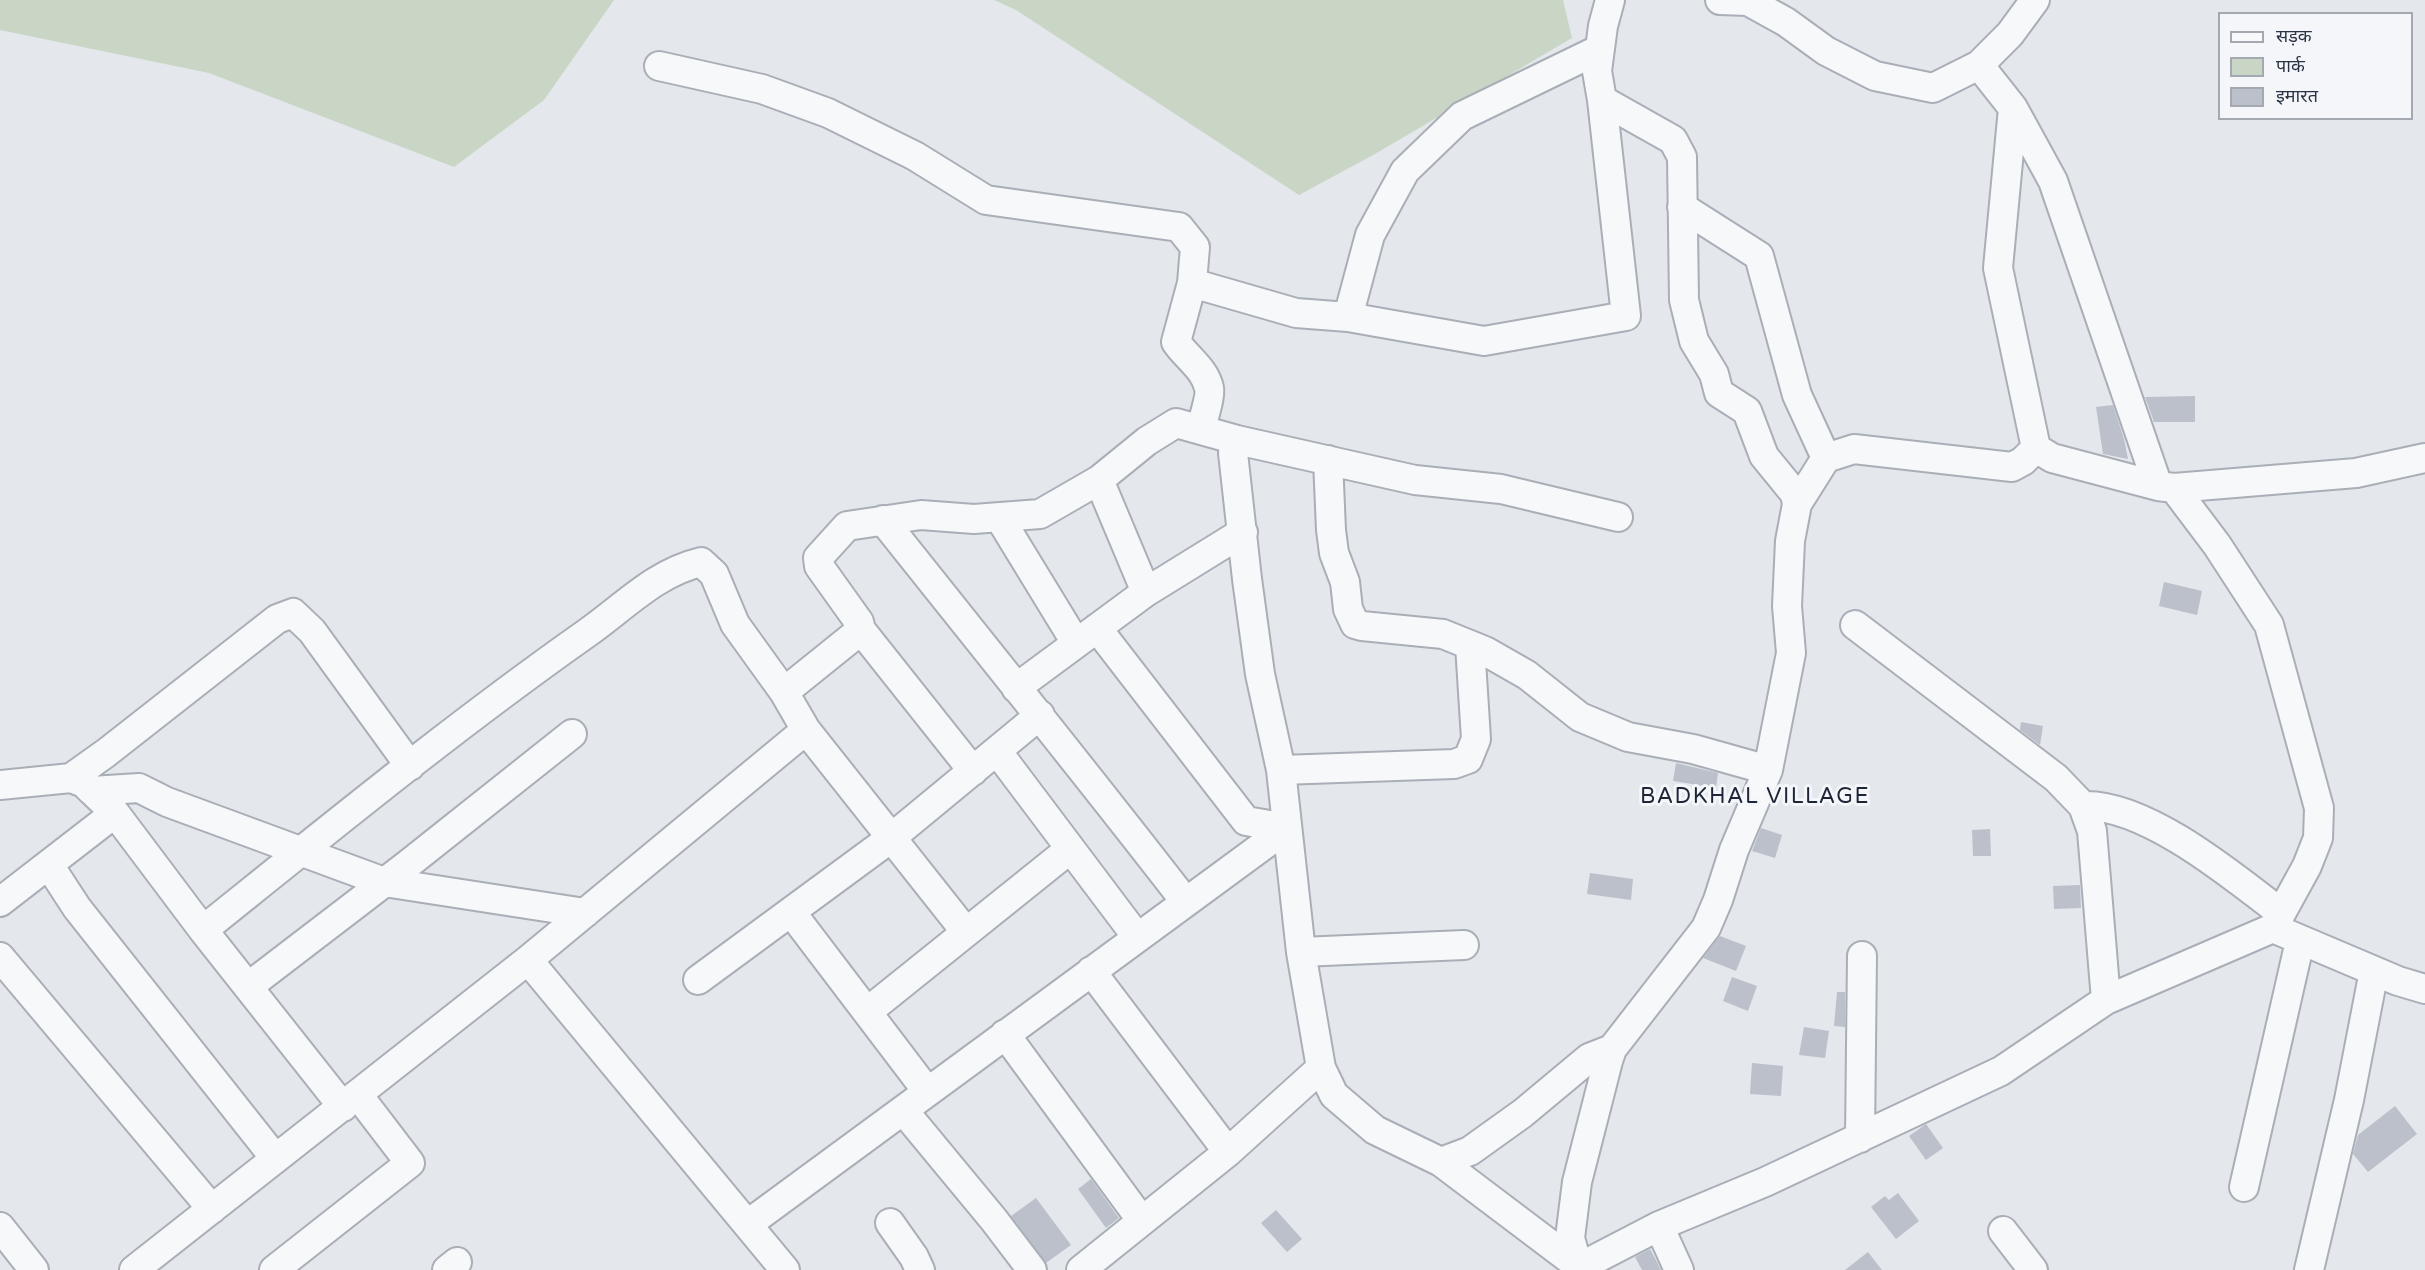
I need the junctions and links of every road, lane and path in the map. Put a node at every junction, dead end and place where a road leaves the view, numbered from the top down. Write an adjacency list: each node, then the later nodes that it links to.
1 (1611, 0): 4 (street)
2 (1720, 0): 5 (street)
3 (2035, 0): 5 (street)
4 (1600, 49): 7 (street); 11 (street)
5 (1979, 65): 8 (street)
6 (659, 66): 10 (street)
7 (1602, 100): 9 (street); 11 (street)
8 (2013, 108): 14 (street); 19 (street)
9 (1682, 207): 15 (street); 20 (street)
10 (1192, 283): 11 (street); 12 (street)
11 (1348, 317)
12 (1201, 429): 13 (street); 18 (street)
13 (1237, 440): 17 (street); 24 (street)
14 (2036, 448): 15 (street); 19 (street)
15 (1826, 458): 20 (street)
16 (2425, 458): 19 (street)
17 (1328, 460): 22 (street); 29 (street)
18 (1099, 480): 21 (street); 25 (street)
19 (2166, 487): 56 (street)
20 (1797, 504): 38 (street)
21 (999, 517): 23 (street); 28 (street)
22 (1618, 517)
23 (883, 520): 27 (street); 30 (street)
24 (1243, 532): 25 (street); 37 (street)
25 (1146, 592): 28 (street)
26 (1855, 625): 43 (street)
27 (861, 630): 31 (street); 39 (street)
28 (1086, 636): 30 (street); 46 (street)
29 (1470, 645): 37 (street); 38 (street)
30 (1016, 688): 32 (street)
31 (784, 692): 33 (street); 36 (street)
32 (1040, 715): 35 (street); 52 (street)
33 (806, 730): 47 (street); 55 (street)
34 (572, 734): 51 (street)
35 (997, 751): 39 (street); 48 (street)
36 (410, 766): 42 (street); 49 (street)
37 (1281, 770): 46 (street)
38 (1768, 770): 74 (street)
39 (973, 771): 47 (street)
40 (30, 783): 41 (street); 42 (street); 44 (street)
41 (0, 785)
42 (82, 785): 45 (street); 49 (street)
43 (2083, 806): 56 (street); 71 (street)
44 (0, 807)
45 (115, 813): 50 (street); 57 (street)
46 (1287, 828): 52 (street); 62 (street)
47 (891, 838): 54 (street); 58 (street)
48 (1070, 849): 58 (street); 59 (street)
49 (302, 851): 51 (street); 57 (street)
50 (50, 865): 53 (street); 81 (street)
51 (384, 882): 55 (street); 69 (street)
52 (1185, 901): 59 (street)
53 (0, 902)
54 (791, 912): 68 (street); 72 (street)
55 (585, 913): 65 (street)
56 (2277, 921): 60 (street); 71 (street)
57 (203, 930): 69 (street)
58 (966, 932): 72 (street)
59 (1137, 937): 66 (street)
60 (2300, 941): 67 (street); 83 (street)
61 (1464, 945): 62 (street)
62 (1301, 952): 75 (street)
63 (1862, 956): 79 (street)
64 (0, 957): 84 (street)
65 (528, 960): 77 (street); 87 (street)
66 (1091, 971): 73 (street); 80 (street)
67 (2374, 971): 70 (street); 101 (street)
68 (698, 980)
69 (249, 987): 77 (street)
70 (2425, 989)
71 (2106, 1000): 79 (street)
72 (867, 1012): 76 (street)
73 (1005, 1034): 76 (street); 85 (street)
74 (1612, 1049): 82 (street); 91 (street)
75 (1321, 1068): 80 (street); 82 (street)
76 (927, 1091): 78 (street)
77 (350, 1101): 81 (street); 94 (street)
78 (903, 1110): 87 (street); 97 (street)
79 (1860, 1138): 88 (street)
80 (1228, 1152): 85 (street)
81 (275, 1158): 84 (street)
82 (1441, 1162): 91 (street)
83 (2244, 1187)
84 (212, 1209): 93 (street)
85 (1142, 1221): 98 (street)
86 (890, 1223): 96 (street)
87 (748, 1224): 95 (street)
88 (1659, 1226): 91 (street); 99 (street)
89 (0, 1227): 92 (street)
90 (2003, 1231): 100 (street)
91 (1579, 1269)
92 (34, 1270)
93 (134, 1270)
94 (274, 1270)
95 (785, 1270)
96 (920, 1270)
97 (1032, 1270)
98 (1081, 1270)
99 (1679, 1270)
100 (2034, 1270)
101 (2309, 1270)

